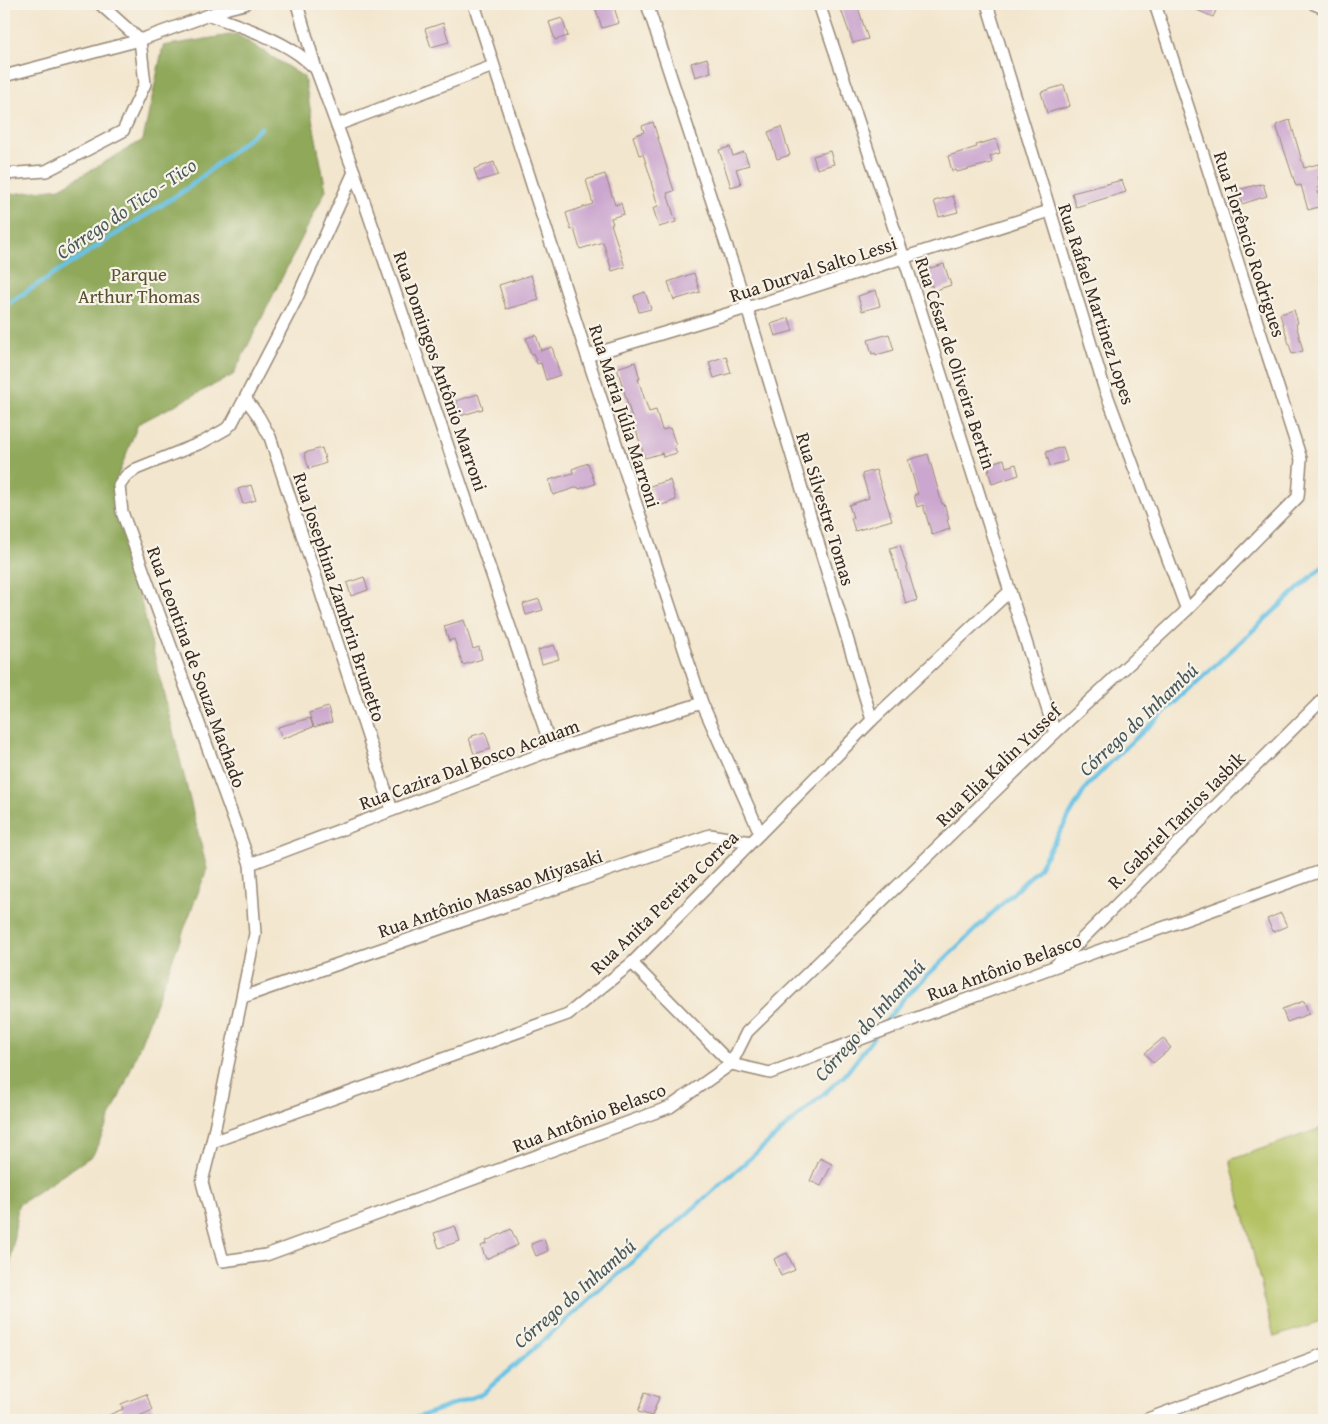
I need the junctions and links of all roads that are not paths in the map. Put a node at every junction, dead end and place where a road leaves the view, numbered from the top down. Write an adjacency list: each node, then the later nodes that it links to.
1 (100, 4): 10 (street)
2 (245, 4): 9 (street)
3 (297, 4): 12 (street, Rua Domingos Antônio Marroni)
4 (474, 4): 11 (street, Rua Maria Júlia Marroni)
5 (647, 4): 19 (street, Rua Silvestre Tomas)
6 (819, 4): 18 (street, Rua César de Oliveira Bertin)
7 (987, 4): 17 (street, Rua Rafael Martinez Lopes)
8 (1154, 4): 22 (street, Rua Florêncio Rodrigues)
9 (210, 15): 10 (street); 12 (street)
10 (140, 40): 13 (street); 16 (street)
11 (494, 66): 14 (street); 20 (street, Rua Maria Júlia Marroni)
12 (316, 69): 14 (street, Rua Domingos Antônio Marroni)
13 (4, 76)
14 (337, 125): 15 (street, Rua Domingos Antônio Marroni)
15 (354, 172): 21 (street, Rua Leontina de Souza Machado); 29 (street, Rua Domingos Antônio Marroni)
16 (4, 174)
17 (1050, 211): 18 (street, Rua Durval Salto Lessi); 24 (street, Rua Rafael Martinez Lopes)
18 (904, 258): 19 (street, Rua Durval Salto Lessi); 23 (street, Rua César de Oliveira Bertin)
19 (747, 308): 20 (street, Rua Durval Salto Lessi); 27 (street, Rua Silvestre Tomas)
20 (587, 356): 26 (street, Rua Maria Júlia Marroni)
21 (246, 399): 30 (street, Rua Josephina Zambrin Brunetto); 33 (street, Rua Leontina de Souza Machado)
22 (1298, 497): 24 (street, Rua Elia Kalin Yussef)
23 (1010, 591): 27 (street, Rua Anita Pereira Correa); 28 (street, Rua César de Oliveira Bertin)
24 (1187, 610): 28 (street, Rua Elia Kalin Yussef)
25 (1324, 698): 36 (street, R. Gabriel Tanios Iasbik)
26 (702, 703): 29 (street, Rua Cazira Dal Bosco Acauam); 31 (street, Rua Maria Júlia Marroni)
27 (872, 720): 31 (street, Rua Anita Pereira Correa)
28 (1055, 734): 38 (street, Rua Elia Kalin Yussef)
29 (552, 750): 30 (street, Rua Cazira Dal Bosco Acauam)
30 (392, 810): 33 (street, Rua Cazira Dal Bosco Acauam)
31 (760, 832): 32 (street, Rua Anita Pereira Correa)
32 (751, 842): 35 (street, Rua Anita Pereira Correa); 37 (street, Rua Antônio Massao Miyasaki)
33 (250, 864): 37 (street, Rua Leontina de Souza Machado)
34 (1324, 870): 36 (street, Rua Antônio Belasco)
35 (632, 963): 38 (street); 39 (street, Rua Anita Pereira Correa)
36 (1049, 969): 38 (street, Rua Antônio Belasco)
37 (243, 997): 39 (street, Rua Leontina de Souza Machado)
38 (731, 1064): 40 (street, Rua Antônio Belasco)
39 (212, 1142): 40 (street, Rua Leontina de Souza Machado)
40 (223, 1260)
41 (1324, 1354): 42 (street)
42 (1145, 1420)

